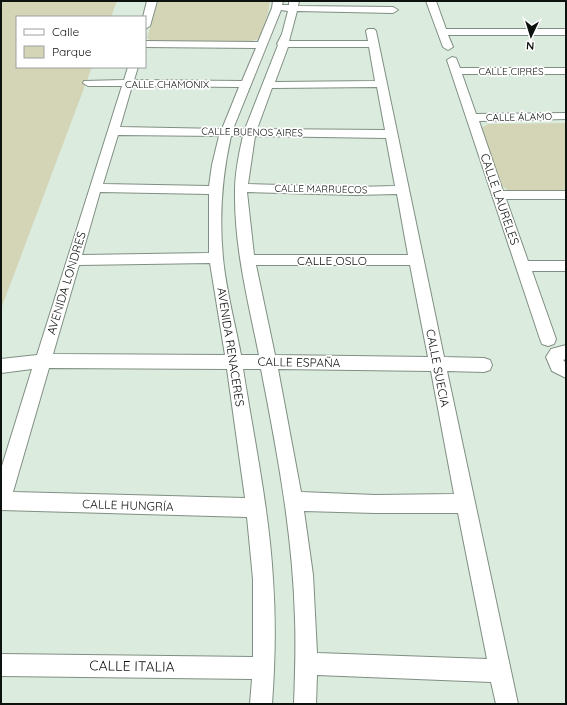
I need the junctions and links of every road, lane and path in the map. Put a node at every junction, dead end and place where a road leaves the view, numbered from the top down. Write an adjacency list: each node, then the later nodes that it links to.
1 (152, 1): 6 (street)
2 (431, 1): 7 (street)
3 (277, 5): 4 (street); 11 (street, AVENIDA RENACERES)
4 (293, 5): 5 (street); 10 (street)
5 (393, 10)
6 (146, 22)
7 (443, 32): 8 (street); 12 (street)
8 (566, 32)
9 (146, 44): 11 (street)
10 (282, 44): 20 (street, CALLE SUECIA); 21 (street)
11 (262, 45): 19 (street, AVENIDA RENACERES)
12 (448, 47)
13 (452, 60): 15 (street, CALLE LAURELES)
14 (133, 68): 18 (street, AVENIDA LONDRES)
15 (456, 71): 16 (street, CALLE CIPRÉS); 23 (street, CALLE LAURELES)
16 (566, 71)
17 (88, 83): 18 (street, CALLE CHAMONIX)
18 (128, 84): 19 (street, CALLE CHAMONIX); 24 (street, AVENIDA LONDRES)
19 (245, 84): 25 (street, AVENIDA RENACERES)
20 (381, 84): 21 (street); 27 (street, CALLE SUECIA)
21 (267, 85): 26 (street)
22 (566, 116): 23 (street, CALLE ÁLAMO)
23 (472, 118): 32 (street, CALLE LAURELES)
24 (114, 131): 25 (street, CALLE BUENOS AIRES); 28 (street, AVENIDA LONDRES)
25 (226, 132): 26 (street, CALLE BUENOS AIRES); 30 (street, AVENIDA RENACERES)
26 (250, 133): 27 (street, CALLE BUENOS AIRES); 29 (street)
27 (391, 134): 31 (street, CALLE SUECIA)
28 (96, 188): 30 (street); 35 (street, AVENIDA LONDRES)
29 (241, 188): 31 (street, CALLE MARRUECOS); 36 (street)
30 (215, 190): 34 (street, AVENIDA RENACERES)
31 (402, 190): 37 (street, CALLE SUECIA)
32 (498, 195): 33 (street); 38 (street, CALLE LAURELES)
33 (566, 195)
34 (216, 258): 35 (street); 43 (street, AVENIDA RENACERES)
35 (73, 260): 42 (street, AVENIDA LONDRES)
36 (248, 260): 37 (street, CALLE OSLO); 44 (street)
37 (416, 260): 45 (street, CALLE SUECIA)
38 (524, 266): 39 (street); 40 (street, CALLE LAURELES)
39 (566, 266)
40 (548, 339)
41 (566, 352): 48 (street)
42 (42, 361): 43 (street, CALLE ESPAÑA); 47 (street, CALLE ESPAÑA); 49 (street, AVENIDA LONDRES)
43 (234, 361): 44 (street, CALLE ESPAÑA); 52 (street, AVENIDA RENACERES)
44 (268, 362): 45 (street, CALLE ESPAÑA); 50 (street)
45 (438, 365): 46 (street, CALLE ESPAÑA); 51 (street, CALLE SUECIA)
46 (484, 365)
47 (1, 366)
48 (566, 370)
49 (1, 501): 52 (street, CALLE HUNGRÍA)
50 (294, 502): 51 (street); 53 (street)
51 (465, 503): 56 (street, CALLE SUECIA)
52 (256, 508): 55 (street, AVENIDA RENACERES)
53 (308, 664): 56 (street); 58 (street)
54 (1, 665): 55 (street, CALLE ITALIA)
55 (264, 668): 57 (street, AVENIDA RENACERES)
56 (499, 671): 59 (street, CALLE SUECIA)
57 (261, 704)
58 (305, 704)
59 (507, 704)

